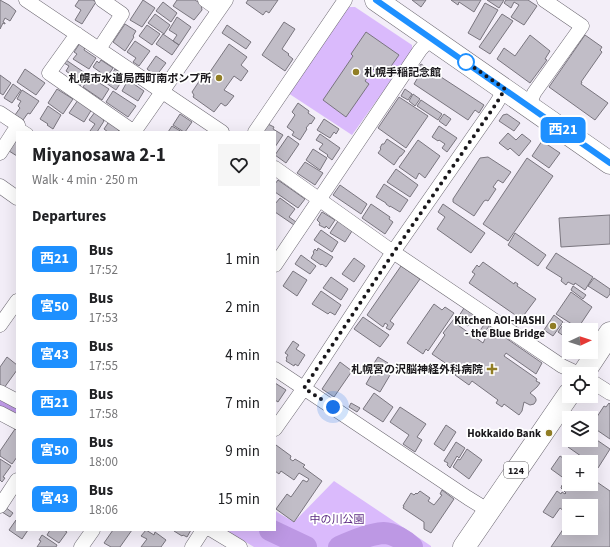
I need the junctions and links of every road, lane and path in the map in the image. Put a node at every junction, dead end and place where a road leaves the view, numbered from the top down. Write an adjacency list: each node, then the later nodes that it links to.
1 (26, 0): 8 (street)
2 (102, 0): 10 (street)
3 (205, 0): 7 (street)
4 (345, 0): 19 (street)
5 (376, 0): 9 (main road)
6 (544, 0): 13 (street)
7 (223, 5): 12 (street)
8 (77, 34): 10 (street); 16 (street)
9 (431, 38): 11 (main road); 26 (street)
10 (99, 49): 12 (street)
11 (505, 89): 13 (main road); 27 (street)
12 (162, 92): 17 (street); 18 (street)
13 (529, 106): 22 (main road)
14 (0, 113): 15 (street)
15 (23, 129)
16 (133, 131)
17 (135, 131)
18 (220, 131)
19 (256, 131)
20 (16, 136): 21 (street)
21 (0, 153)
22 (610, 163)
23 (276, 169): 26 (street)
24 (0, 186): 25 (street)
25 (16, 197)
26 (320, 199): 27 (street); 28 (street)
27 (394, 252): 32 (street); 36 (street)
28 (276, 264)
29 (16, 302): 30 (street)
30 (0, 325)
31 (610, 333): 33 (main road)
32 (564, 367)
33 (588, 367)
34 (276, 370): 36 (street)
35 (598, 385): 38 (street)
36 (304, 388): 43 (street); 46 (street)
37 (0, 392): 39 (street)
38 (610, 393)
39 (16, 400)
40 (563, 403): 46 (main road, 124)
41 (0, 413): 42 (street)
42 (16, 421)
43 (276, 428)
44 (16, 482): 45 (street)
45 (0, 506)
46 (489, 511): 53 (main road, 124)
47 (92, 531): 50 (street)
48 (202, 531): 51 (street)
49 (214, 531): 52 (street)
50 (81, 547)
51 (192, 547)
52 (240, 547)
53 (464, 547)

